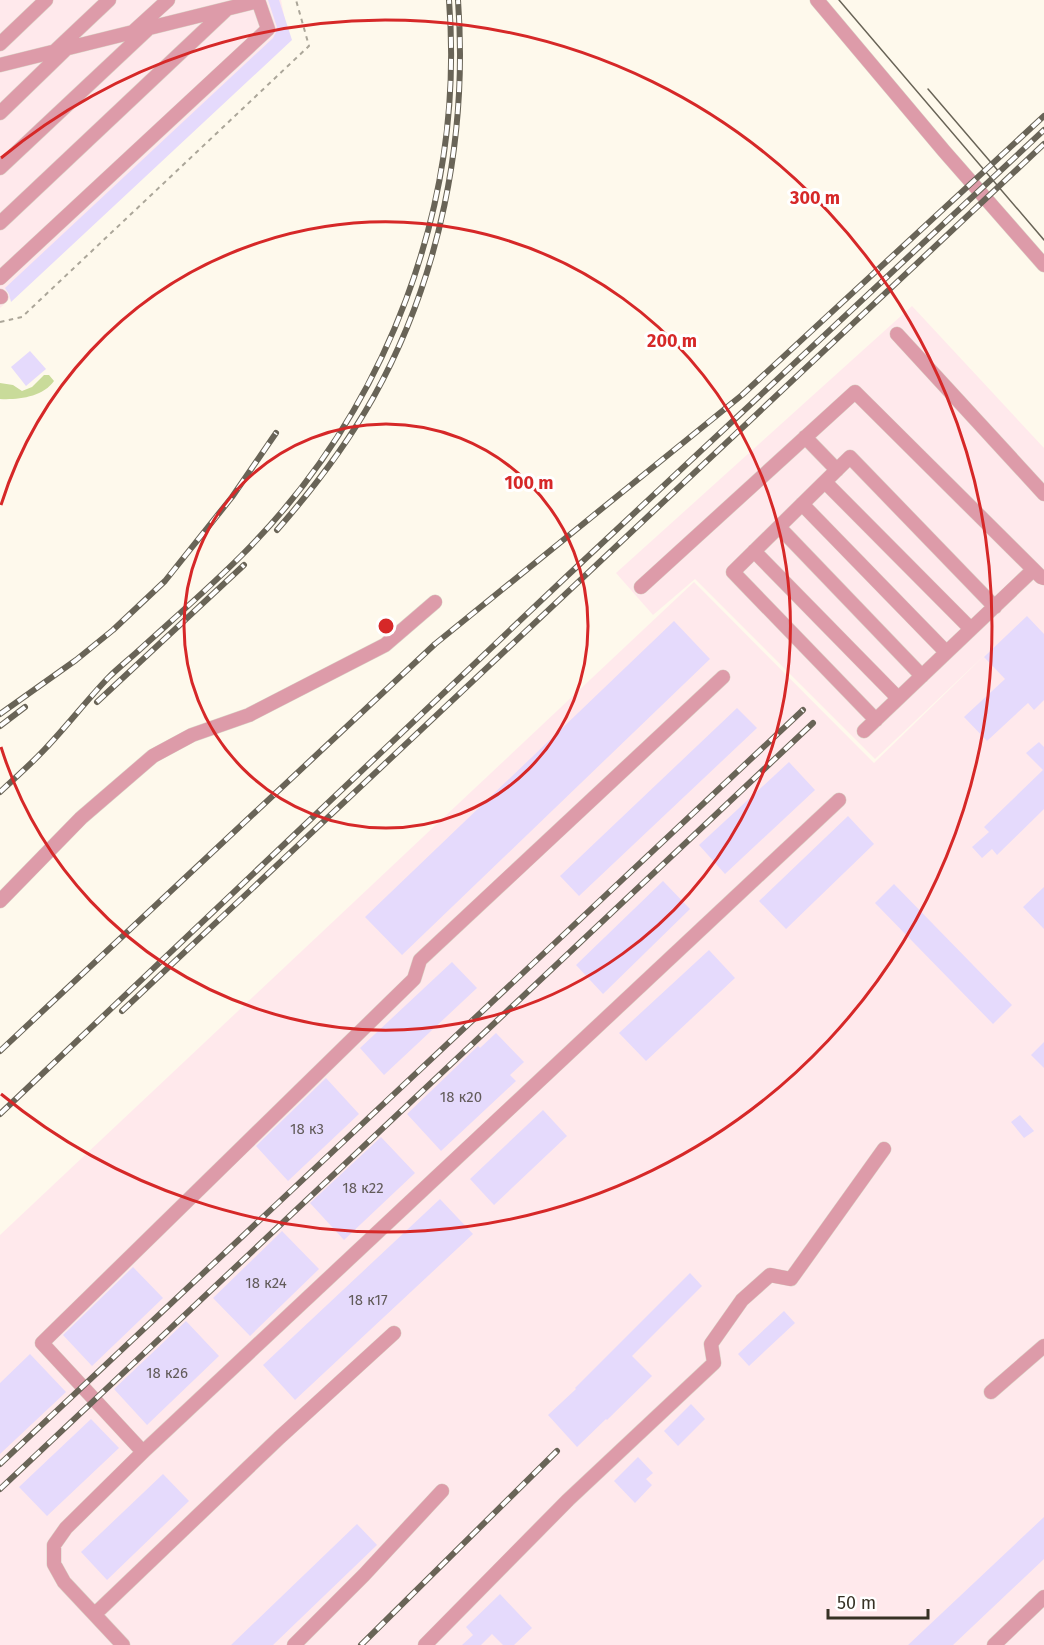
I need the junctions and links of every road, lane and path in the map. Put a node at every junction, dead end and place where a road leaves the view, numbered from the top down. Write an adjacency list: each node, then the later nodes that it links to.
1 (46, 0): 10 (street)
2 (109, 0): 11 (street)
3 (168, 0): 9 (street)
4 (296, 0): 18 (path)
5 (817, 0): 16 (street)
6 (258, 1): 7 (street); 17 (street)
7 (227, 9): 8 (street); 15 (street)
8 (149, 28): 9 (street); 14 (street)
9 (133, 32): 11 (street)
10 (0, 44)
11 (61, 50): 12 (street); 13 (street)
12 (0, 65)
13 (0, 113)
14 (0, 168)
15 (0, 223)
16 (1044, 265)
17 (0, 278)
18 (0, 322)
19 (897, 334): 23 (street)
20 (805, 437): 21 (street); 27 (street); 28 (street)
21 (837, 470): 22 (street); 30 (street)
22 (825, 482): 24 (street); 31 (street)
23 (1044, 494)
24 (802, 504): 25 (street); 32 (street)
25 (779, 526): 26 (street); 34 (street)
26 (754, 551): 35 (street); 36 (street)
27 (1039, 574): 30 (street)
28 (641, 586)
29 (435, 602): 39 (street)
30 (995, 607): 31 (street)
31 (970, 630): 32 (street)
32 (946, 652): 34 (street)
33 (723, 676): 44 (street)
34 (922, 676): 35 (street)
35 (898, 698): 36 (street)
36 (876, 720): 37 (street)
37 (864, 730)
38 (839, 800): 44 (street)
39 (0, 901)
40 (884, 1149): 50 (street)
41 (394, 1333): 47 (street)
42 (1044, 1346): 43 (street)
43 (991, 1392)
44 (143, 1452): 47 (street)
45 (442, 1491): 49 (street)
46 (1044, 1597): 51 (street)
47 (94, 1614): 48 (street)
48 (123, 1645)
49 (294, 1645)
50 (425, 1645)
51 (994, 1645)

